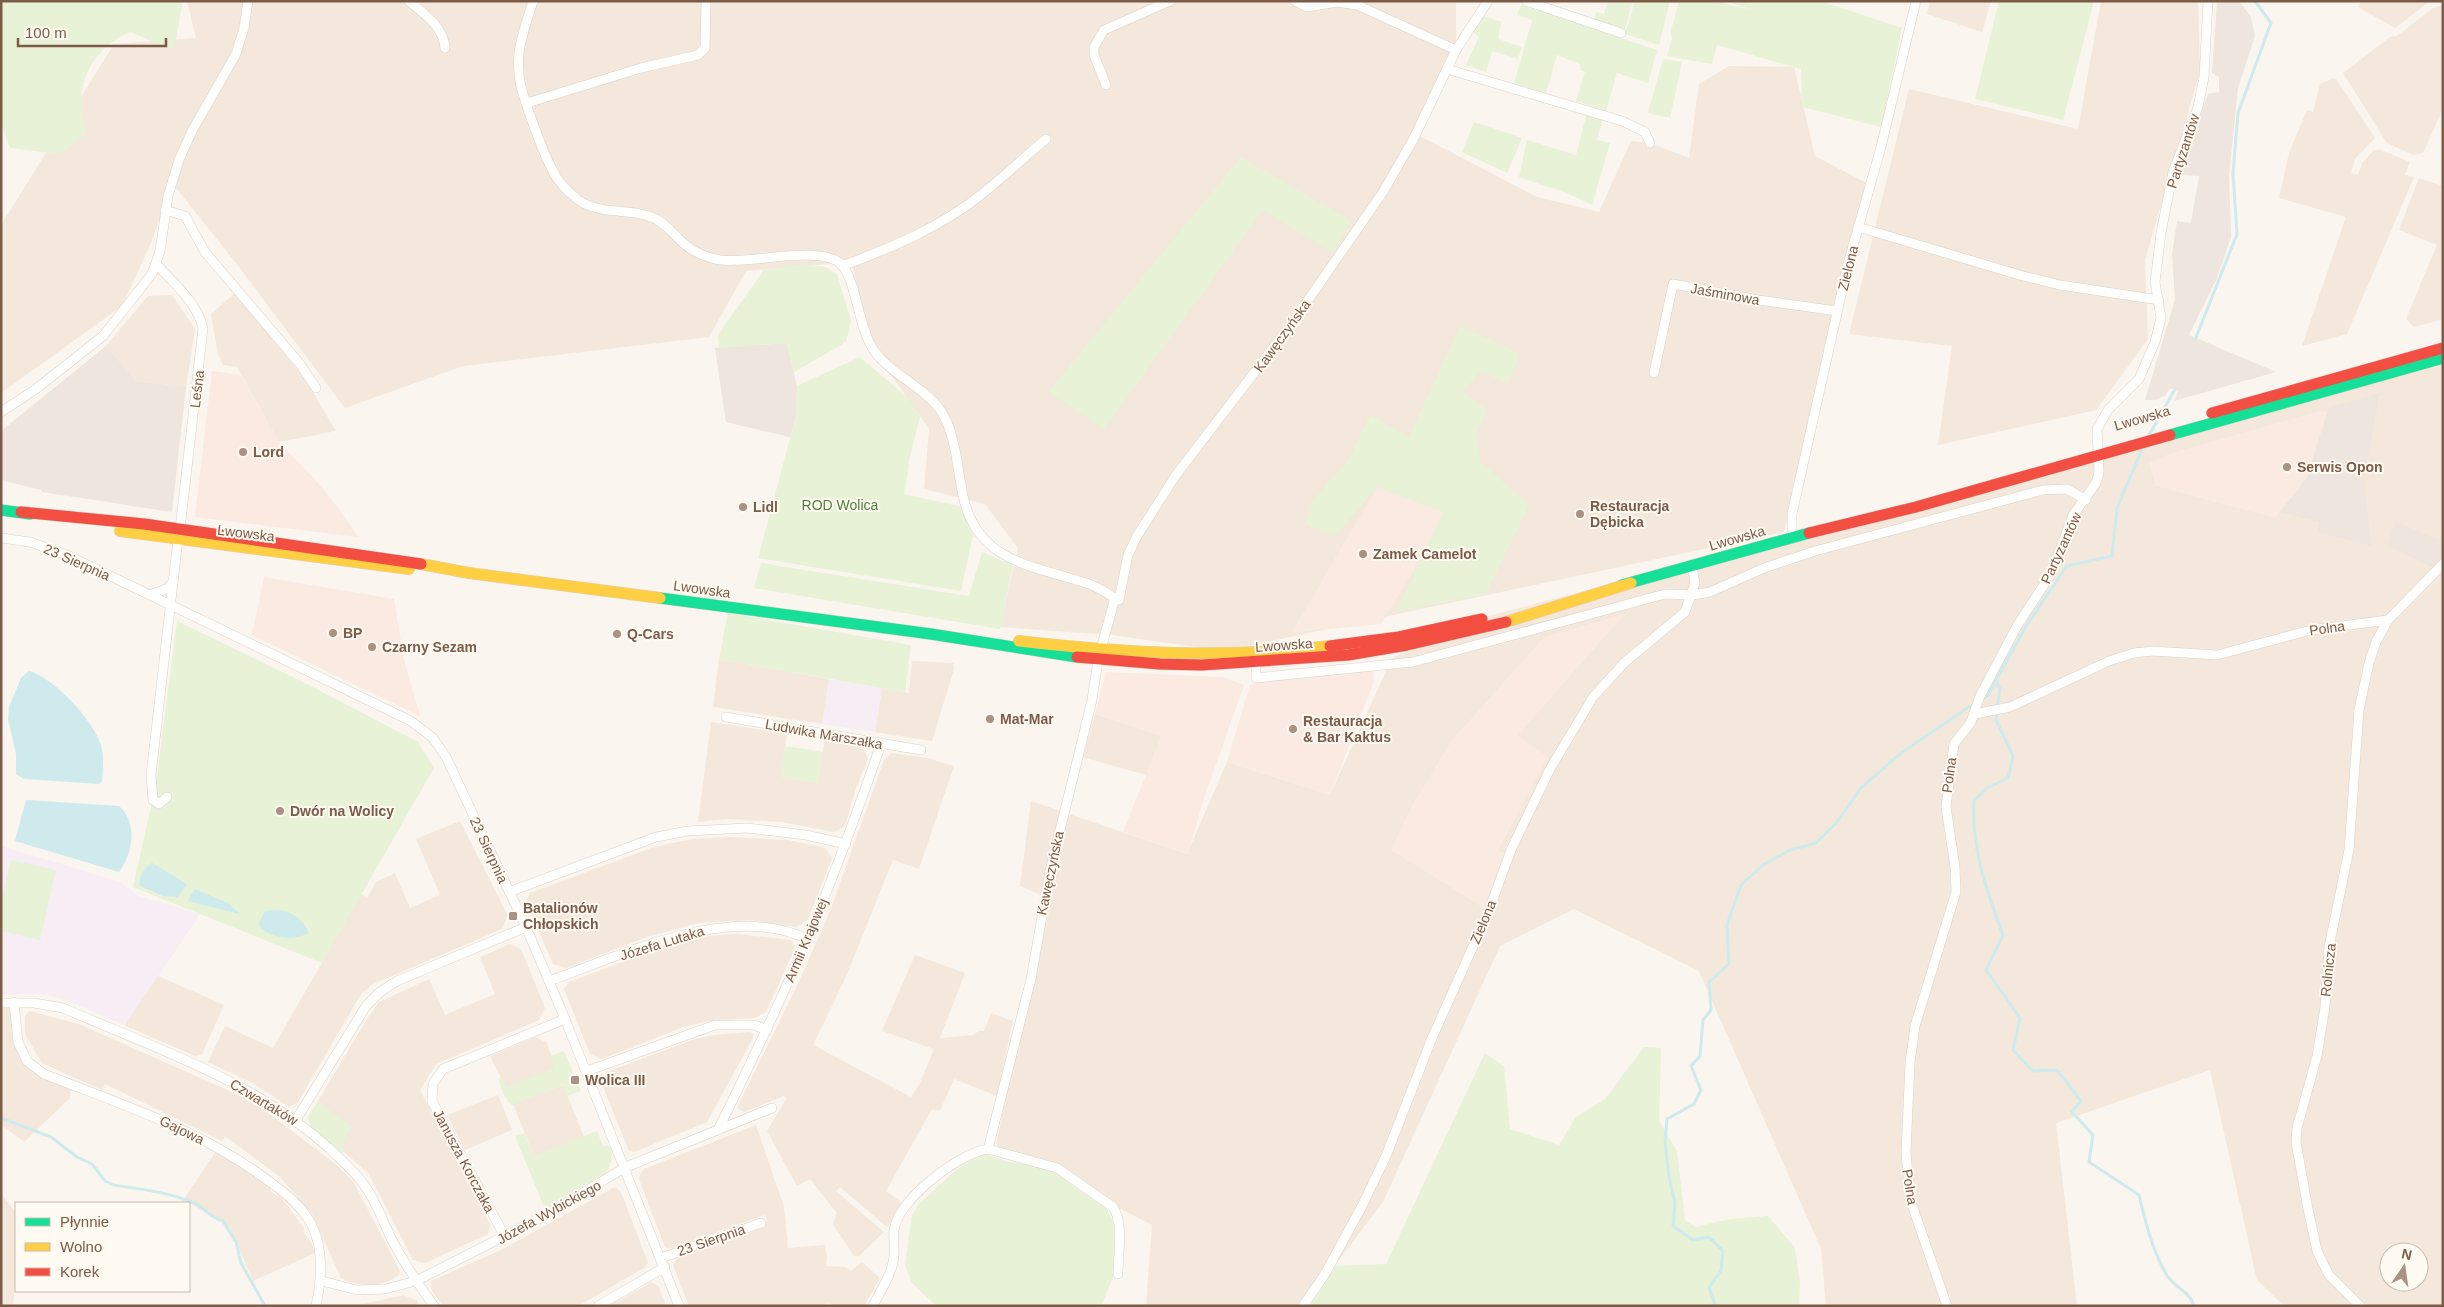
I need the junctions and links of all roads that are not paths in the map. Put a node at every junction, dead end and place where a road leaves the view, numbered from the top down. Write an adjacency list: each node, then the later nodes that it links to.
1 (248, 1): 19 (street)
2 (409, 1): 12 (street)
3 (533, 1): 16 (street)
4 (1170, 1): 15 (street)
5 (1295, 1): 13 (street)
6 (1488, 1): 13 (street, Kawęczyńska)
7 (1526, 1): 11 (street)
8 (1916, 1): 20 (street, Zielona)
9 (2208, 1): 23 (street, Partyzantów)
10 (706, 2): 16 (street)
11 (1621, 33)
12 (445, 48)
13 (1456, 50): 14 (street, Kawęczyńska)
14 (1447, 69): 18 (street); 45 (street, Kawęczyńska)
15 (1106, 85)
16 (527, 103): 22 (street)
17 (1046, 139): 22 (street)
18 (1650, 143)
19 (165, 210): 21 (street); 28 (street)
20 (1858, 227): 23 (street); 24 (street, Zielona)
21 (157, 265): 29 (street); 36 (street, Leśna)
22 (842, 266): 45 (street)
23 (2160, 300): 30 (street, Partyzantów)
24 (1837, 311): 27 (street, Jaśminowa); 37 (street, Zielona)
25 (2443, 348): 30 (main road, Lwowska)
26 (2443, 358): 30 (main road, Lwowska)
27 (1654, 373)
28 (316, 388)
29 (1, 412)
30 (2098, 451): 32 (street, Partyzantów); 37 (main road, Lwowska)
31 (1, 500): 35 (main road)
32 (2086, 500): 44 (street); 50 (street, Partyzantów)
33 (1, 510): 34 (main road, Lwowska)
34 (21, 512): 35 (main road, Lwowska); 36 (main road, Lwowska)
35 (59, 515): 36 (main road, Lwowska)
36 (179, 534): 41 (street, Leśna); 48 (main road, Lwowska)
37 (1792, 537): 40 (main road, Lwowska)
38 (1, 538): 43 (street, 23 Sierpnia)
39 (2443, 564): 47 (street)
40 (1692, 566): 42 (main road, Lwowska); 44 (street)
41 (173, 582): 43 (street); 46 (street, Leśna)
42 (1631, 583): 48 (main road, Lwowska); 49 (main road, Lwowska)
43 (150, 595): 46 (street, 23 Sierpnia)
44 (1693, 595): 49 (street); 82 (street, Zielona)
45 (1117, 599): 48 (street, Kawęczyńska)
46 (171, 606): 54 (street, Leśna); 56 (street, 23 Sierpnia)
47 (2388, 620): 50 (street, Polna); 84 (street, Rolnicza)
48 (1100, 655): 49 (main road, Lwowska); 68 (street, Kawęczyńska)
49 (1256, 662)
50 (1975, 714): 83 (street, Polna)
51 (726, 717): 52 (street, Ludwika Marszałka)
52 (881, 744): 53 (street, Ludwika Marszałka); 55 (street, Armii Krajowej)
53 (921, 750)
54 (167, 797)
55 (846, 844): 56 (street); 58 (street, Armii Krajowej)
56 (509, 892): 57 (street, 23 Sierpnia)
57 (526, 927): 59 (street, 23 Sierpnia); 66 (street)
58 (807, 939): 59 (street, Józefa Lutaka); 63 (street, Armii Krajowej)
59 (549, 981): 62 (street, 23 Sierpnia)
60 (14, 1002): 61 (street); 66 (street, Czwartaków); 75 (street, Gajowa)
61 (1, 1003)
62 (565, 1019): 64 (street, 23 Sierpnia); 71 (street, Janusza Korczaka)
63 (767, 1030): 64 (street); 67 (street, Armii Krajowej)
64 (587, 1071): 69 (street, 23 Sierpnia)
65 (772, 1108): 67 (street, Józefa Wybickiego)
66 (296, 1120): 76 (street, Czwartaków)
67 (718, 1130): 69 (street, Józefa Wybickiego)
68 (988, 1149): 74 (street); 81 (street)
69 (626, 1167): 71 (street, Józefa Wybickiego); 72 (street, 23 Sierpnia)
70 (761, 1223): 72 (street, 23 Sierpnia)
71 (505, 1237): 76 (street, Józefa Wybickiego)
72 (660, 1258): 73 (street, 23 Sierpnia)
73 (665, 1267): 79 (street); 80 (street, 23 Sierpnia)
74 (1118, 1274)
75 (322, 1281): 76 (street, Józefa Wybickiego); 77 (street, Gajowa)
76 (416, 1281): 78 (street, Czwartaków)
77 (316, 1306)
78 (434, 1306)
79 (598, 1306)
80 (679, 1306)
81 (873, 1306)
82 (1303, 1306)
83 (1947, 1306)
84 (2360, 1306)

